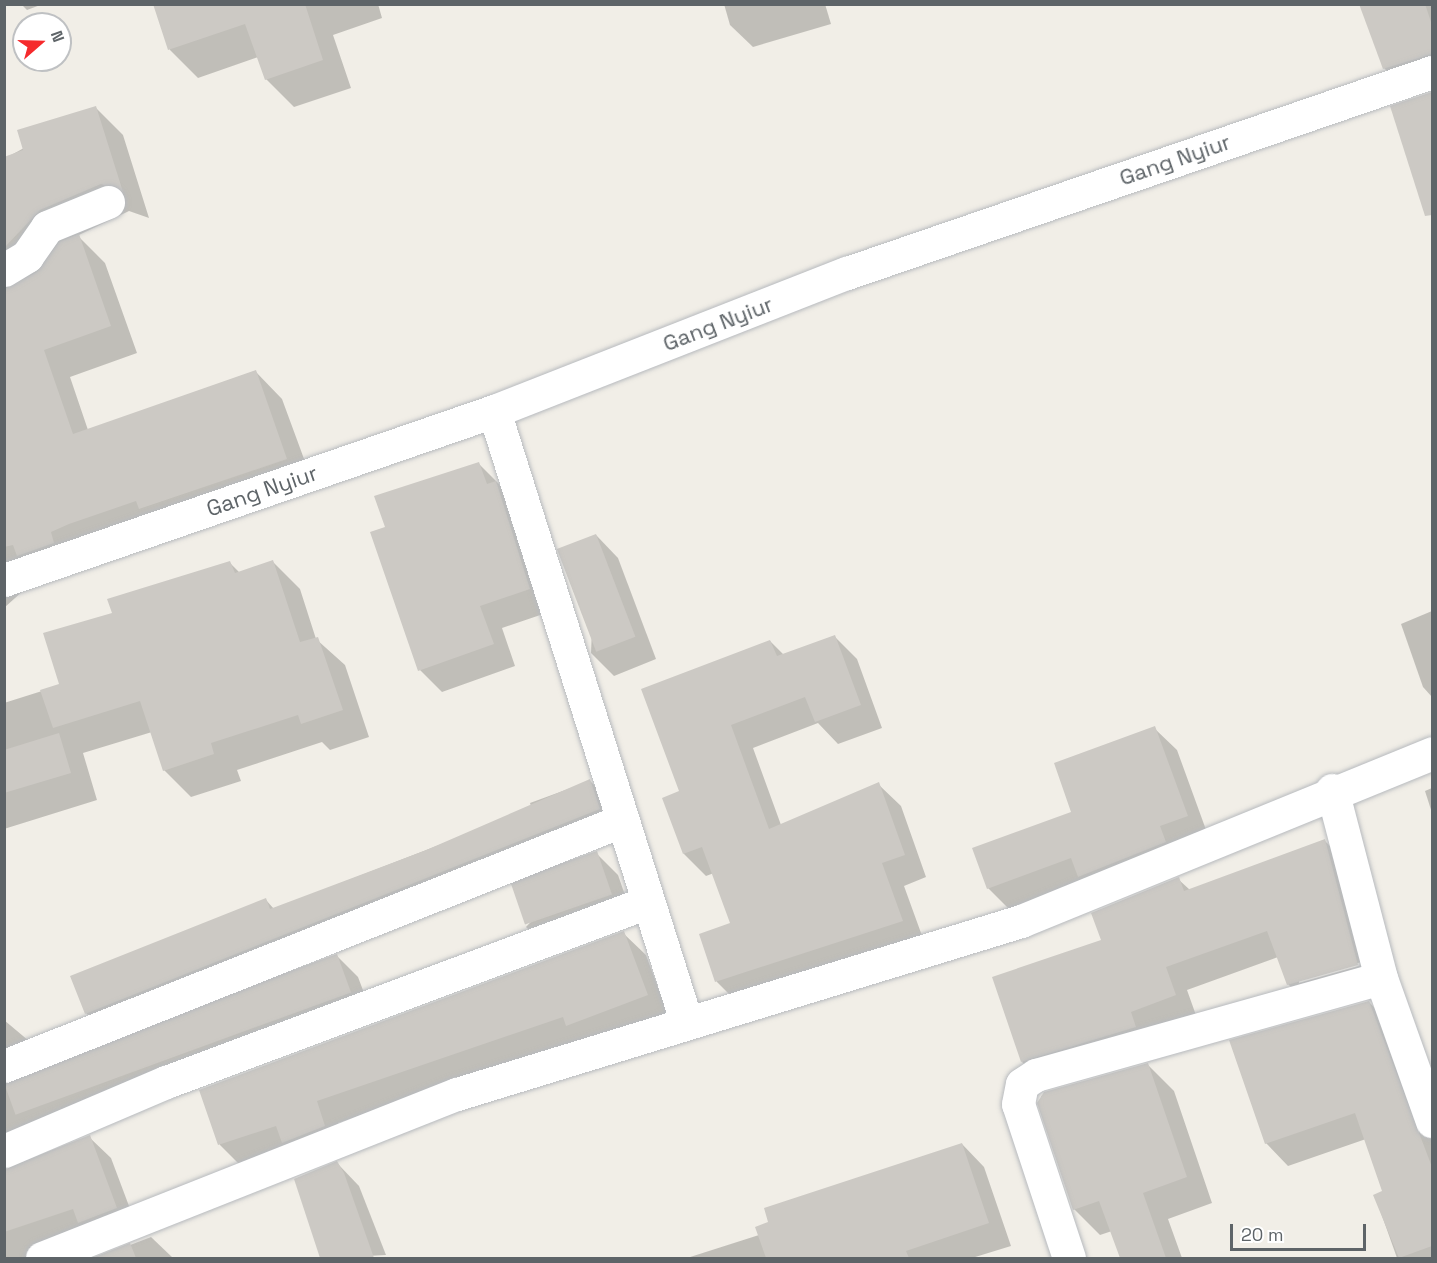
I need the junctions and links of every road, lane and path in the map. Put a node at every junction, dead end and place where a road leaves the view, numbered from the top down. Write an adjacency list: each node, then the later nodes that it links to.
1 (1432, 72): 4 (street, Gang Nyiur)
2 (108, 202): 3 (street)
3 (4, 270)
4 (495, 411): 5 (street, Gang Nyiur); 8 (street)
5 (4, 580)
6 (1432, 753): 7 (street)
7 (1332, 790): 10 (street); 11 (street)
8 (621, 821): 9 (street); 12 (street)
9 (645, 903): 11 (street); 14 (street)
10 (1381, 978): 13 (street); 15 (street)
11 (686, 1021): 16 (street)
12 (4, 1066)
13 (1432, 1121)
14 (4, 1151)
15 (1061, 1256)
16 (42, 1258)

